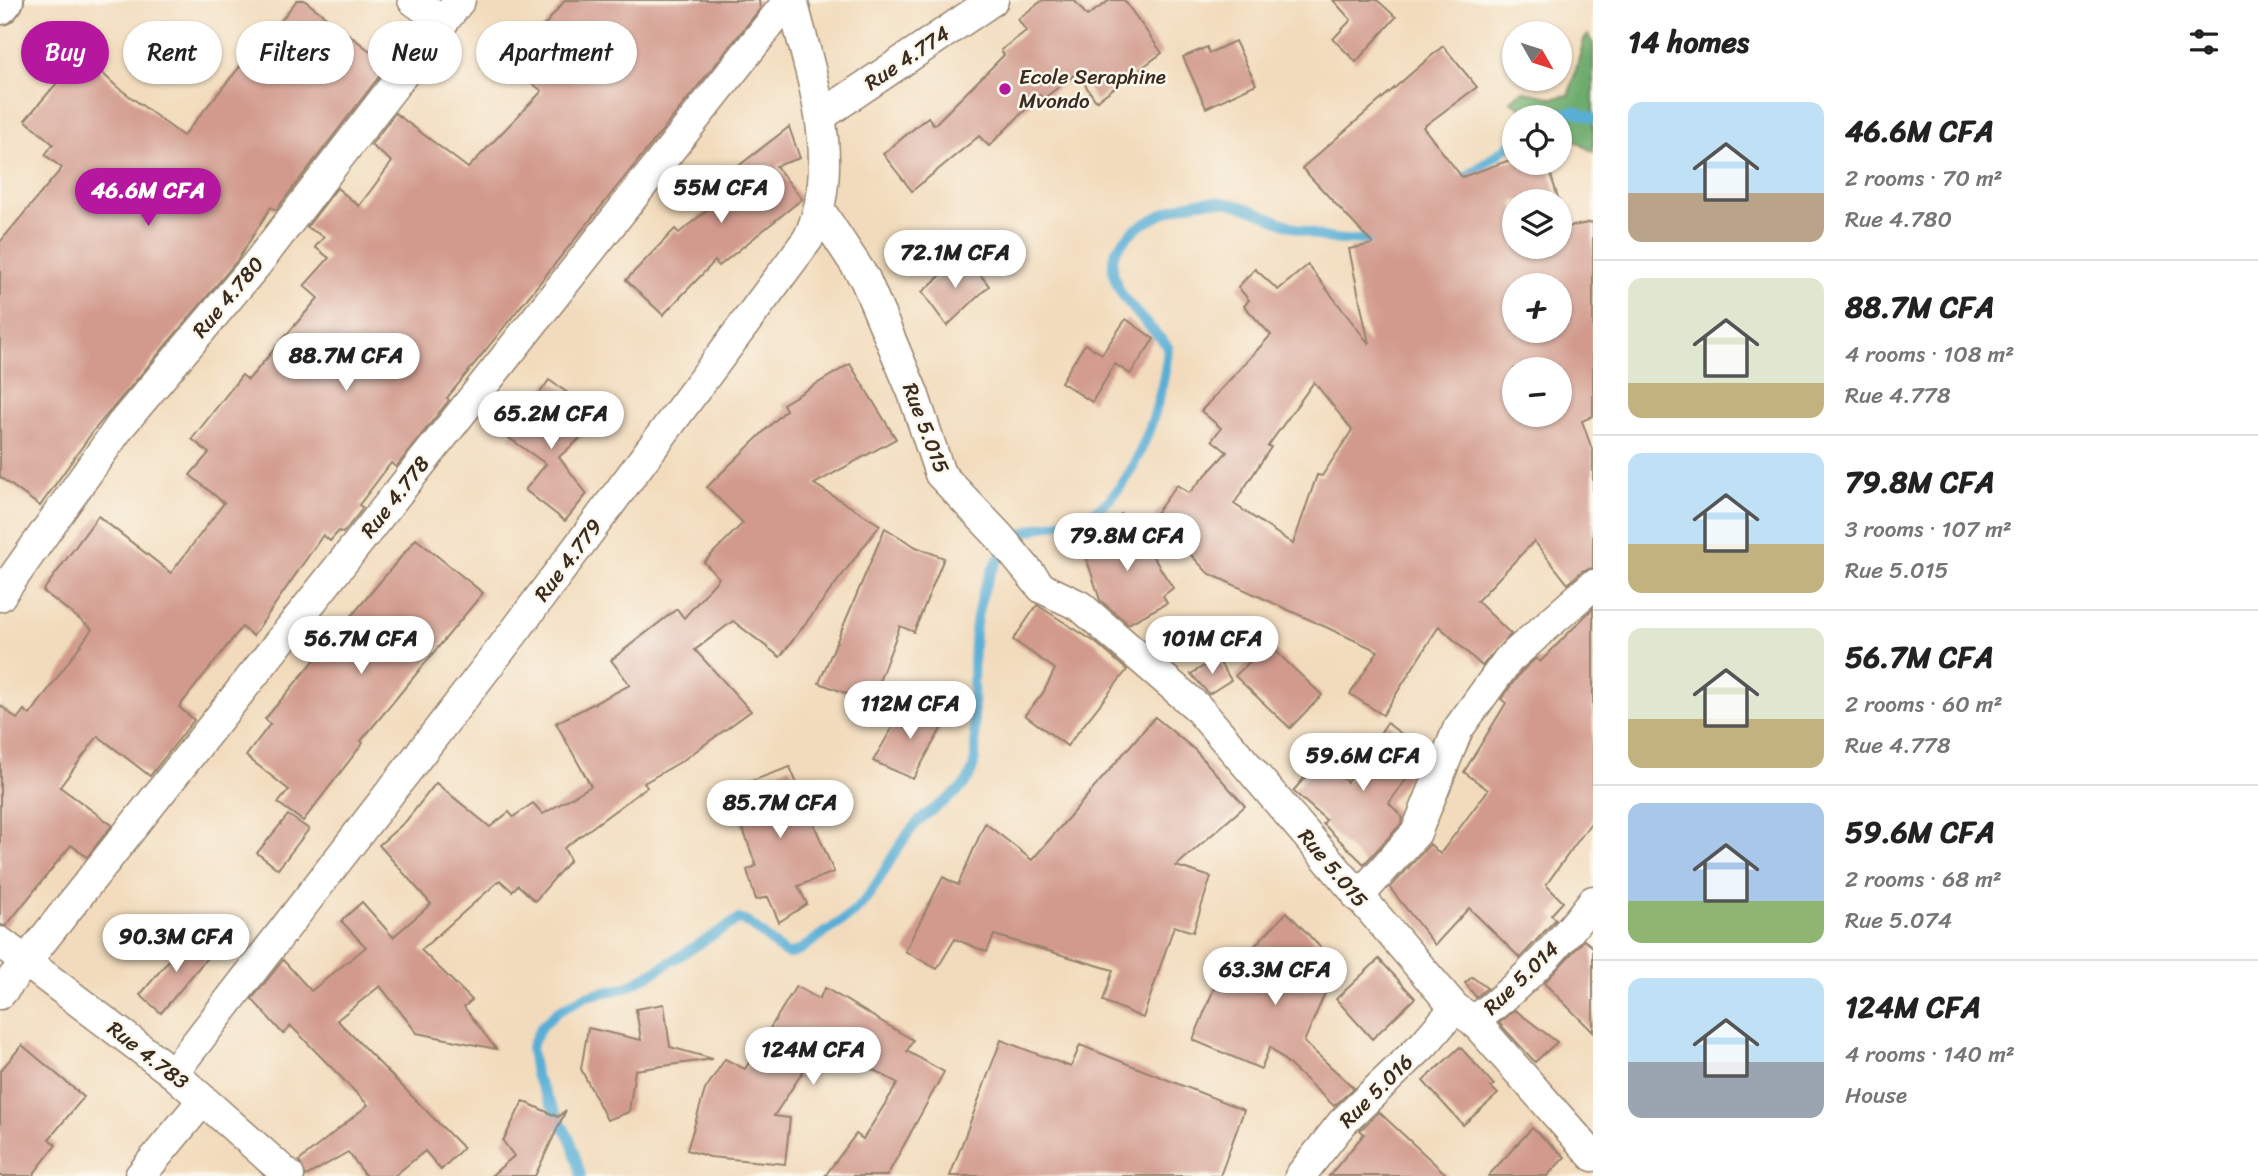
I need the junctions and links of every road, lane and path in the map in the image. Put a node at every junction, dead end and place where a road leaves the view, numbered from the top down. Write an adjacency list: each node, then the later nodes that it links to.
1 (4, 0): 5 (street)
2 (413, 0): 6 (street)
3 (791, 0): 7 (street, Rue 4.779); 14 (street, Rue 4.778)
4 (993, 0): 7 (street, Rue 4.774)
5 (0, 5)
6 (451, 11): 10 (street, Rue 4.780)
7 (821, 116): 8 (street, Rue 4.779)
8 (821, 212): 11 (street, Rue 5.015); 17 (street, Rue 4.779)
9 (1593, 585): 11 (street)
10 (0, 596)
11 (1358, 897): 16 (street, Rue 5.015)
12 (1593, 901): 16 (street, Rue 5.014)
13 (0, 942): 14 (street, Rue 4.783)
14 (27, 962): 15 (street, Rue 4.778); 17 (street, Rue 4.783)
15 (0, 994)
16 (1464, 1014): 19 (street, Rue 5.015); 22 (street, Rue 5.016)
17 (173, 1073): 18 (street, Rue 4.783)
18 (203, 1100): 20 (street); 21 (street, Rue 4.783)
19 (1593, 1156)
20 (140, 1176)
21 (289, 1176)
22 (1300, 1176)

